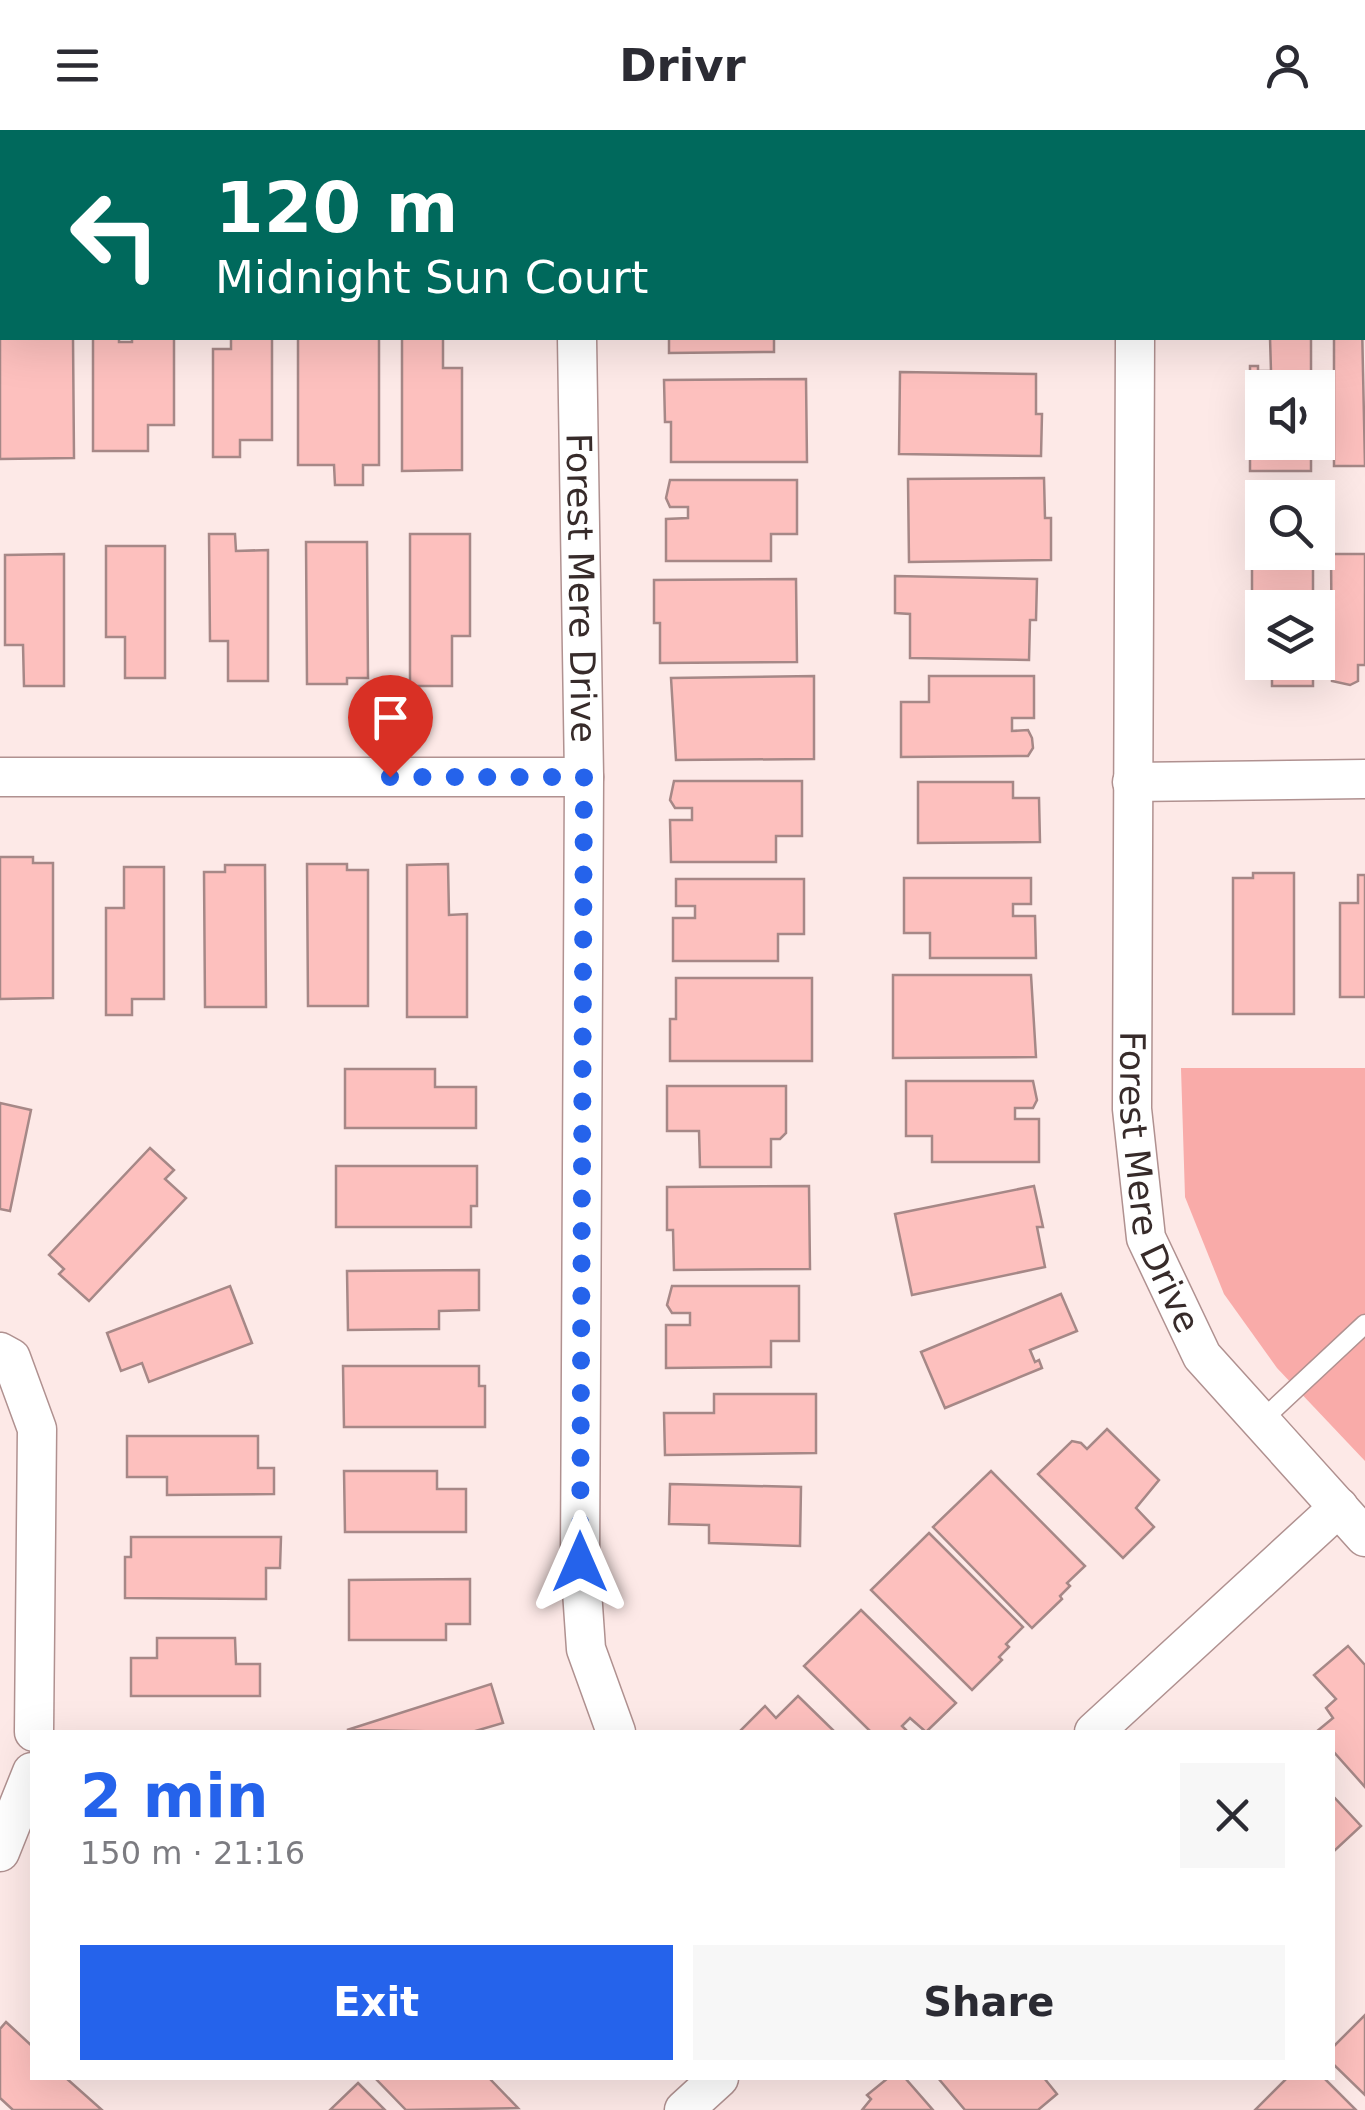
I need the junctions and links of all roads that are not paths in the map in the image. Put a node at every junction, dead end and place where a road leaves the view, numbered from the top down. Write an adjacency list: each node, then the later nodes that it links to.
1 (577, 340): 4 (street, Forest Mere Drive)
2 (1135, 340): 6 (street, Forest Mere Drive)
3 (0, 777): 4 (street)
4 (584, 777): 13 (street, Forest Mere Drive)
5 (1365, 779): 6 (street)
6 (1132, 782): 9 (street, Forest Mere Drive)
7 (1365, 1324): 9 (lane)
8 (0, 1352): 12 (street)
9 (1261, 1422): 10 (street, Forest Mere Drive)
10 (1339, 1508): 11 (street, Forest Mere Drive); 14 (street)
11 (1365, 1537)
12 (34, 1730)
13 (615, 1730)
14 (1096, 1730)
15 (30, 1777): 16 (street)
16 (0, 1852)
17 (717, 2080): 18 (street)
18 (684, 2110)

